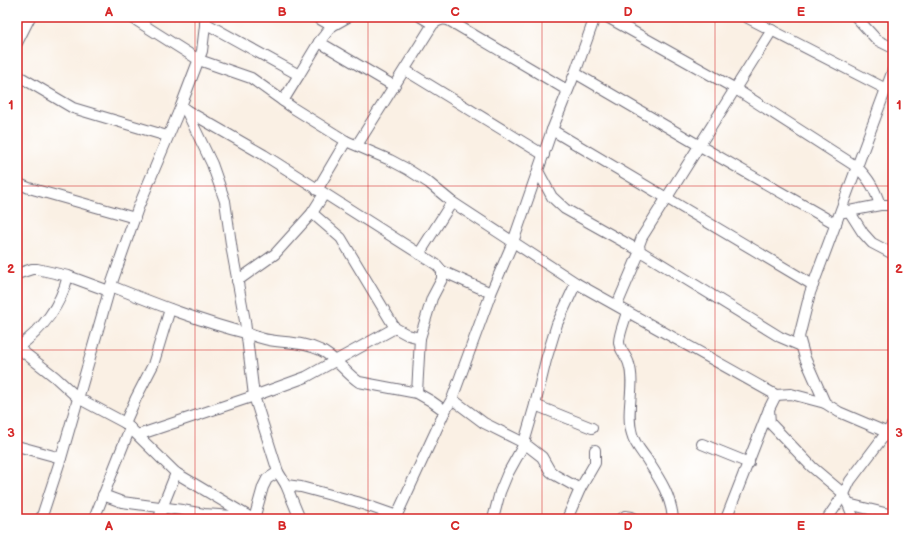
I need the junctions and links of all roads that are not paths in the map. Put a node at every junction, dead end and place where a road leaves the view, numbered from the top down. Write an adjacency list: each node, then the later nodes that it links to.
1 (30, 17): 16 (street)
2 (131, 17): 18 (street)
3 (316, 17): 13 (street)
4 (348, 17): 13 (street)
5 (420, 17): 12 (street)
6 (594, 17): 21 (street)
7 (608, 17): 25 (street)
8 (746, 17): 14 (street)
9 (856, 17): 17 (street)
10 (452, 19): 12 (street); 27 (street)
11 (206, 20): 18 (street); 23 (street)
12 (433, 24): 19 (street)
13 (332, 26): 15 (street)
14 (772, 30): 25 (street); 26 (street)
15 (320, 42): 23 (street); 24 (street)
16 (17, 43)
17 (893, 48)
18 (199, 60): 28 (street); 29 (street)
19 (405, 70): 24 (street); 35 (street)
20 (893, 70): 26 (street)
21 (575, 73): 27 (street); 34 (street)
22 (17, 75): 31 (street)
23 (299, 75): 28 (street)
24 (394, 86): 33 (street)
25 (734, 88): 34 (street); 36 (street)
26 (886, 89): 36 (street)
27 (567, 90): 30 (street)
28 (283, 101): 32 (street)
29 (184, 108): 31 (street); 39 (street); 55 (street)
30 (552, 130): 35 (street); 40 (street)
31 (168, 136): 46 (street)
32 (346, 141): 33 (street); 39 (street)
33 (357, 145): 41 (street)
34 (700, 146): 40 (street); 47 (street)
35 (544, 155): 37 (street)
36 (857, 167): 42 (street); 44 (street)
37 (538, 171): 48 (street); 49 (street)
38 (17, 183): 46 (street)
39 (321, 192): 45 (street); 50 (street)
40 (667, 198): 49 (street); 57 (street)
41 (452, 202): 48 (street); 50 (street)
42 (880, 205): 43 (street); 44 (street)
43 (893, 205)
44 (845, 212): 47 (street); 51 (street)
45 (312, 213): 55 (street); 63 (street)
46 (135, 218): 58 (street)
47 (836, 224): 57 (street)
48 (512, 242): 56 (street); 59 (street)
49 (640, 251): 60 (street); 66 (street)
50 (419, 254): 52 (street)
51 (893, 254)
52 (442, 271): 59 (street); 65 (street)
53 (17, 274): 54 (street)
54 (68, 276): 58 (street); 67 (street)
55 (237, 281): 64 (street)
56 (576, 283): 60 (street); 75 (street)
57 (813, 285): 66 (street)
58 (110, 289): 61 (street); 72 (street)
59 (492, 293): 73 (street)
60 (616, 305): 62 (street)
61 (170, 309): 64 (street); 79 (street)
62 (627, 312): 70 (street); 106 (street)
63 (395, 328): 65 (street); 68 (street)
64 (247, 334): 68 (street); 71 (street)
65 (420, 338): 69 (street)
66 (801, 346): 74 (street)
67 (17, 347): 72 (street)
68 (336, 361): 69 (street); 71 (street)
69 (417, 394): 77 (street)
70 (776, 395): 74 (street); 76 (street)
71 (254, 396): 79 (street); 87 (street)
72 (78, 398): 79 (street); 85 (street)
73 (452, 399): 77 (street); 81 (street)
74 (825, 404): 80 (street)
75 (535, 405): 78 (street); 81 (street)
76 (769, 410): 86 (street); 91 (street)
77 (445, 411): 97 (street)
78 (592, 428)
79 (131, 429): 88 (street); 92 (street)
80 (891, 430): 91 (street)
81 (524, 443): 90 (street); 102 (street)
82 (702, 444): 86 (street)
83 (17, 446): 85 (street)
84 (595, 450): 90 (street)
85 (61, 458): 98 (street)
86 (748, 463): 107 (street)
87 (278, 472): 89 (street); 96 (street)
88 (176, 473): 94 (street); 96 (street)
89 (286, 485): 97 (street); 101 (street)
90 (580, 489): 103 (street)
91 (844, 494): 93 (street); 108 (street)
92 (103, 495): 94 (street); 99 (street)
93 (848, 504): 95 (street); 109 (street)
94 (162, 508): 96 (street); 100 (street)
95 (893, 515)
96 (252, 518)
97 (396, 518)
98 (41, 519)
99 (94, 519)
100 (159, 519)
101 (300, 519)
102 (493, 519)
103 (567, 519)
104 (621, 519): 105 (street)
105 (636, 519)
106 (673, 519)
107 (726, 519)
108 (827, 519)
109 (854, 519)

